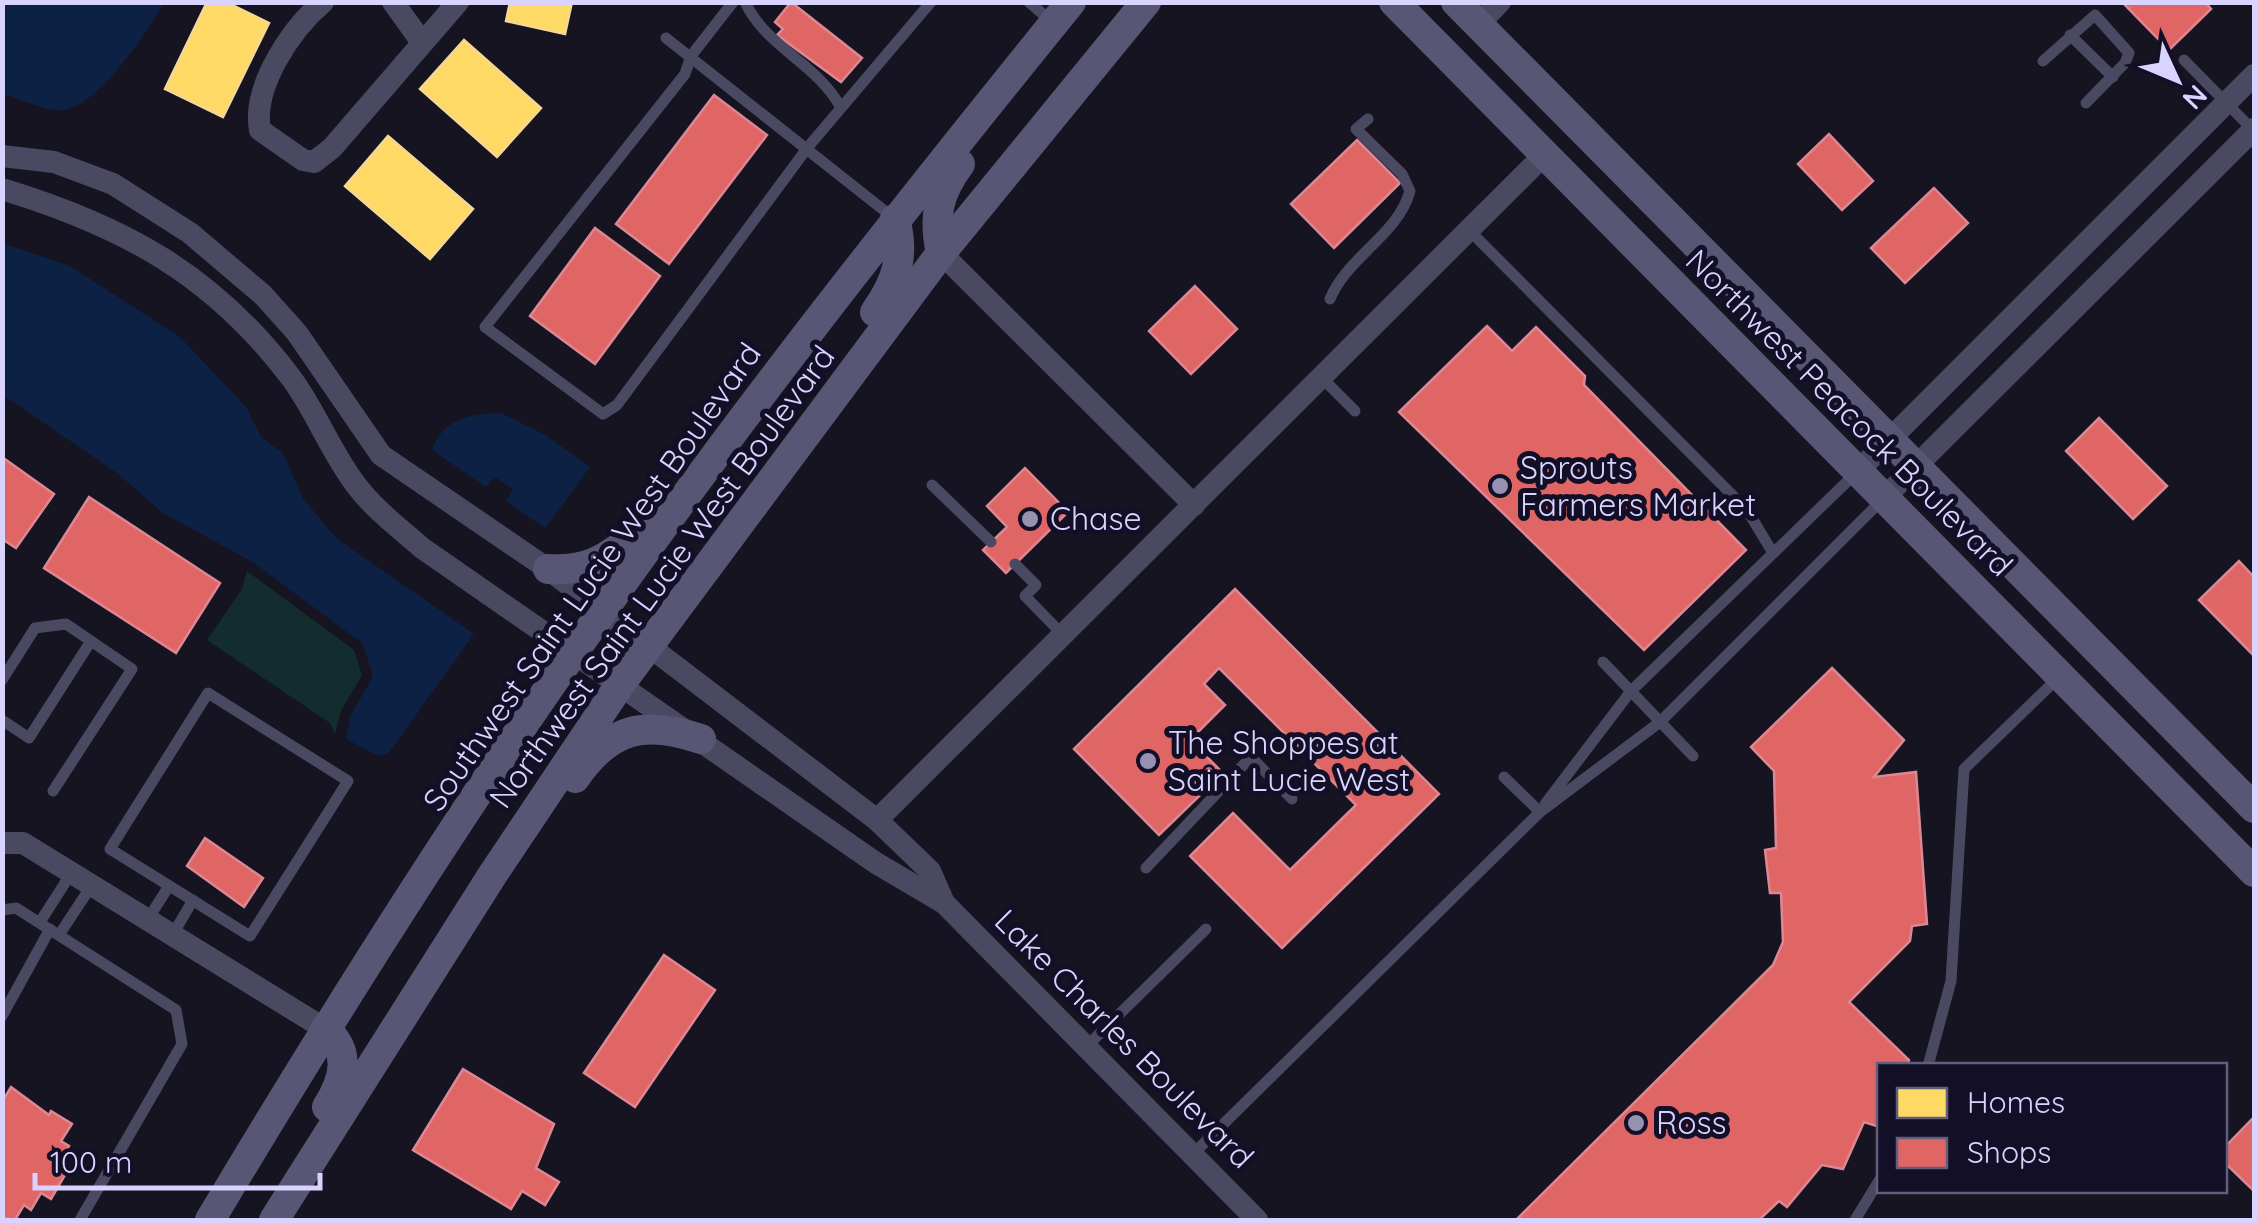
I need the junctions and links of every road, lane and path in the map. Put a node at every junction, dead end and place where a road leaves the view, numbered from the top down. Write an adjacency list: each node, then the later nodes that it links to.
1 (322, 2): 17 (street)
2 (393, 2): 17 (street)
3 (458, 2): 17 (street)
4 (733, 2): 18 (lane)
5 (745, 2): 25 (lane)
6 (930, 2): 25 (lane)
7 (1028, 2): 13 (lane)
8 (1090, 2): 34 (main road)
9 (1146, 2): 34 (main road, Northwest Saint Lucie West Boulevard)
10 (1394, 2): 29 (main road, Northwest Peacock Boulevard)
11 (1456, 2): 14 (main road, Northwest Peacock Boulevard)
12 (1500, 2): 14 (street)
13 (1062, 13): 32 (main road, Southwest Saint Lucie West Boulevard)
14 (1478, 26): 40 (main road, Northwest Peacock Boulevard)
15 (2070, 35): 20 (lane); 22 (lane); 22 (lane)
16 (666, 38): 18 (lane)
17 (421, 40)
18 (691, 56): 28 (lane); 28 (lane)
19 (2184, 60): 24 (lane)
20 (2043, 61)
21 (2254, 75): 24 (street)
22 (2113, 76): 23 (lane)
23 (2086, 103)
24 (2226, 103): 27 (lane); 35 (street)
25 (840, 106): 28 (lane)
26 (1368, 118): 37 (lane)
27 (2254, 130): 36 (street)
28 (808, 147): 32 (lane)
29 (1544, 155): 33 (street); 42 (main road, Northwest Peacock Boulevard)
30 (2, 156): 51 (street)
31 (2, 190): 56 (street)
32 (895, 218): 46 (main road, Southwest Saint Lucie West Boulevard); 49 (main road)
33 (1469, 230): 38 (street); 48 (lane)
34 (941, 254): 45 (street); 49 (main road, Northwest Saint Lucie West Boulevard)
35 (2074, 256): 36 (street); 40 (street)
36 (2101, 284): 41 (street)
37 (1330, 300)
38 (1322, 378): 39 (lane); 45 (street)
39 (1355, 411)
40 (1888, 441): 41 (main road, Northwest Peacock Boulevard); 42 (street)
41 (1914, 467): 44 (street); 69 (main road, Northwest Peacock Boulevard)
42 (1856, 472): 44 (main road, Northwest Peacock Boulevard); 48 (lane)
43 (932, 485): 47 (lane)
44 (1883, 499): 58 (main road, Northwest Peacock Boulevard); 63 (lane)
45 (1194, 506): 53 (street)
46 (677, 511): 51 (main road); 52 (main road, Southwest Saint Lucie West Boulevard)
47 (992, 542)
48 (1775, 551): 61 (lane)
49 (714, 558): 55 (main road, Northwest Saint Lucie West Boulevard)
50 (1015, 564): 53 (lane)
51 (548, 570): 52 (street)
52 (603, 610): 55 (street); 56 (main road, Southwest Saint Lucie West Boulevard)
53 (1063, 635): 71 (street)
54 (91, 641): 59 (lane); 62 (lane); 67 (lane)
55 (648, 646): 60 (main road, Northwest Saint Lucie West Boulevard); 71 (street)
56 (574, 652): 60 (street); 86 (main road, Southwest Saint Lucie West Boulevard)
57 (1603, 662): 61 (lane)
58 (2060, 676): 74 (main road, Northwest Peacock Boulevard); 88 (lane)
59 (2, 680)
60 (621, 683): 64 (street); 79 (main road, Northwest Saint Lucie West Boulevard)
61 (1631, 691): 63 (lane); 70 (lane)
62 (2, 720)
63 (1660, 722): 65 (lane); 70 (lane)
64 (700, 739): 78 (street); 79 (main road)
65 (1693, 756)
66 (1504, 777): 70 (lane)
67 (53, 791)
68 (1292, 799): 73 (lane)
69 (2254, 808)
70 (1540, 812): 89 (lane)
71 (877, 820): 78 (street)
72 (2, 843): 75 (street)
73 (1146, 868)
74 (2254, 872)
75 (82, 878): 81 (street); 82 (lane); 82 (lane)
76 (169, 886): 77 (lane); 77 (lane); 81 (lane)
77 (194, 900): 84 (lane)
78 (944, 904): 87 (street, Lake Charles Boulevard)
79 (474, 905): 94 (main road, Northwest Saint Lucie West Boulevard)
80 (2, 910): 82 (lane)
81 (148, 919): 84 (street)
82 (50, 929): 85 (lane); 91 (lane)
83 (1206, 929): 87 (lane)
84 (172, 934): 86 (street)
85 (2, 1016)
86 (325, 1028): 92 (main road, Southwest Saint Lucie West Boulevard); 93 (main road)
87 (1088, 1045): 89 (street, Lake Charles Boulevard)
88 (1929, 1063)
89 (1192, 1155): 95 (street, Lake Charles Boulevard)
90 (1877, 1184): 96 (lane)
91 (80, 1220)
92 (210, 1220)
93 (257, 1220)
94 (274, 1220)
95 (1257, 1220)
96 (1855, 1220)

